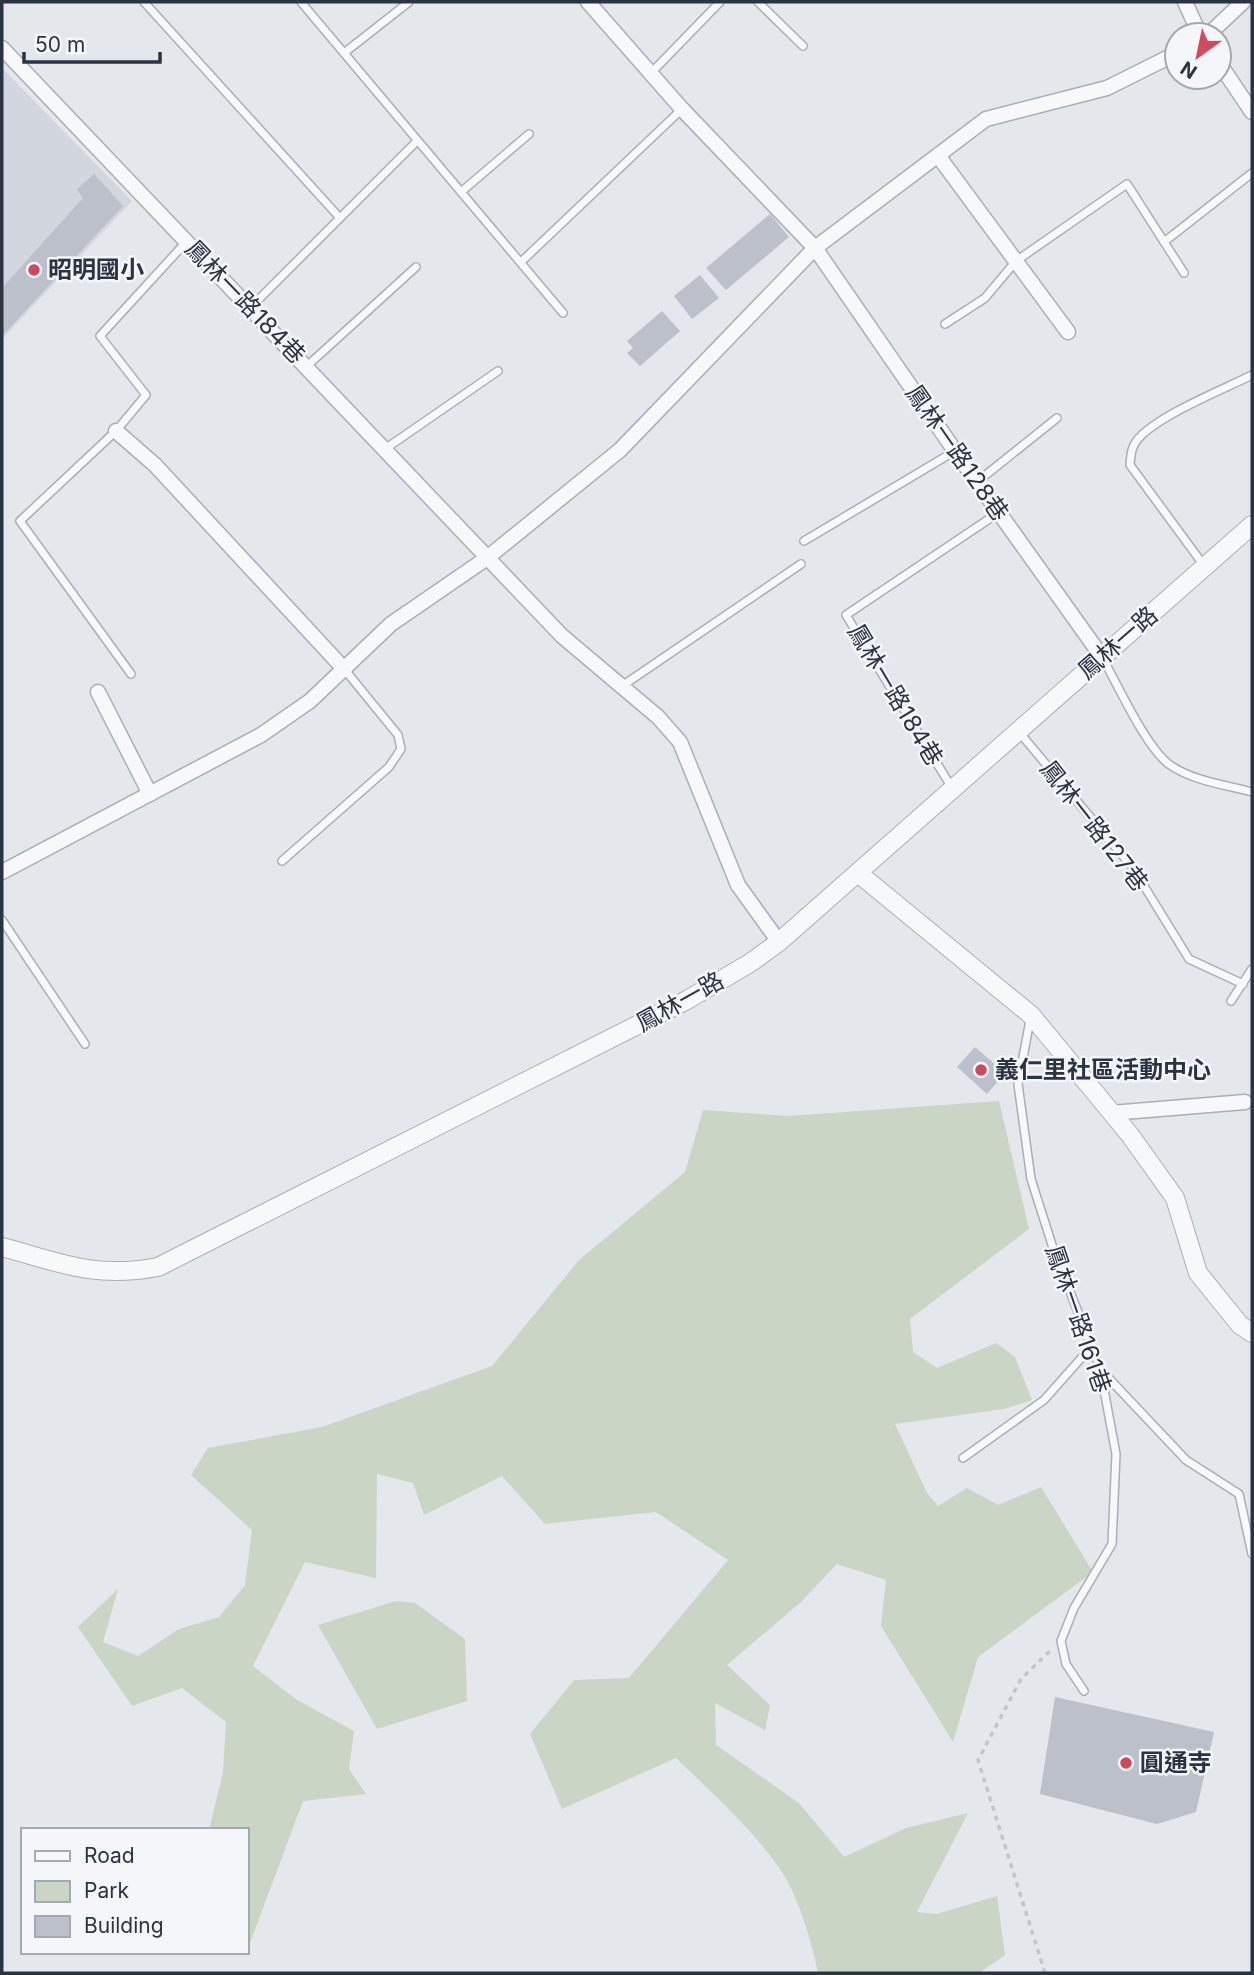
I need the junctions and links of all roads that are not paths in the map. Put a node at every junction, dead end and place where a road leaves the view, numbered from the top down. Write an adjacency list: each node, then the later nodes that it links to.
1 (144, 2): 24 (lane)
2 (301, 2): 13 (lane)
3 (409, 2): 13 (lane)
4 (588, 2): 15 (street, 鳳林一路128巷)
5 (720, 2): 15 (lane)
6 (758, 2): 11 (lane)
7 (1185, 2): 9 (street)
8 (1243, 2): 10 (street)
9 (1194, 21)
10 (1223, 21)
11 (803, 46)
12 (2, 48): 25 (street, 鳳林一路184巷)
13 (344, 52): 20 (lane)
14 (1163, 60): 21 (street)
15 (651, 73): 17 (street, 鳳林一路128巷)
16 (1233, 84): 18 (street)
17 (682, 108): 27 (street, 鳳林一路128巷); 29 (lane)
18 (1252, 112)
19 (529, 134): 23 (lane)
20 (417, 141): 23 (lane); 24 (lane)
21 (939, 157): 27 (street); 28 (street)
22 (1252, 173): 26 (lane)
23 (461, 192): 29 (lane)
24 (340, 218): 32 (lane)
25 (187, 241): 32 (street, 鳳林一路184巷); 40 (lane)
26 (1164, 242): 28 (lane); 31 (lane)
27 (815, 248): 42 (street, 鳳林一路128巷); 47 (street)
28 (1016, 261): 34 (lane); 35 (street)
29 (521, 262): 33 (lane)
30 (416, 267): 36 (lane)
31 (1184, 273)
32 (251, 307): 36 (street, 鳳林一路184巷)
33 (563, 313)
34 (945, 324)
35 (1068, 332)
36 (307, 366): 41 (street, 鳳林一路184巷)
37 (498, 371): 41 (lane)
38 (1252, 375): 49 (lane)
39 (1057, 418): 43 (lane)
40 (116, 431): 51 (street); 52 (lane)
41 (385, 449): 47 (street, 鳳林一路184巷)
42 (955, 451): 43 (street, 鳳林一路128巷); 46 (lane)
43 (977, 483): 44 (street, 鳳林一路128巷)
44 (999, 513): 50 (street, 鳳林一路128巷); 56 (lane, 鳳林一路184巷)
45 (1250, 532): 49 (street, 鳳林一路)
46 (804, 541)
47 (487, 558): 51 (street); 53 (street, 鳳林一路184巷)
48 (801, 564): 53 (lane)
49 (1205, 567): 50 (street, 鳳林一路)
50 (1102, 657): 55 (street, 鳳林一路); 57 (lane)
51 (345, 670): 58 (street); 59 (lane)
52 (131, 674)
53 (622, 686): 63 (street, 鳳林一路184巷)
54 (98, 692): 58 (street)
55 (1018, 731): 56 (street, 鳳林一路); 65 (lane, 鳳林一路127巷)
56 (952, 788): 61 (street, 鳳林一路)
57 (1252, 792)
58 (150, 794): 60 (street)
59 (282, 861)
60 (2, 872)
61 (858, 873): 63 (street, 鳳林一路); 67 (street)
62 (2, 920): 68 (lane)
63 (779, 942): 71 (street, 鳳林一路)
64 (1252, 969): 65 (lane)
65 (1242, 984): 66 (lane)
66 (1231, 1001)
67 (1031, 1015): 70 (street); 73 (lane, 鳳林一路161巷)
68 (85, 1044)
69 (1249, 1100): 70 (street)
70 (1111, 1113): 72 (street)
71 (2, 1247)
72 (1252, 1334)
73 (1092, 1346): 74 (lane, 鳳林一路161巷); 75 (lane)
74 (1100, 1368): 76 (lane); 77 (lane, 鳳林一路161巷)
75 (963, 1458)
76 (1252, 1554)
77 (1084, 1691)

